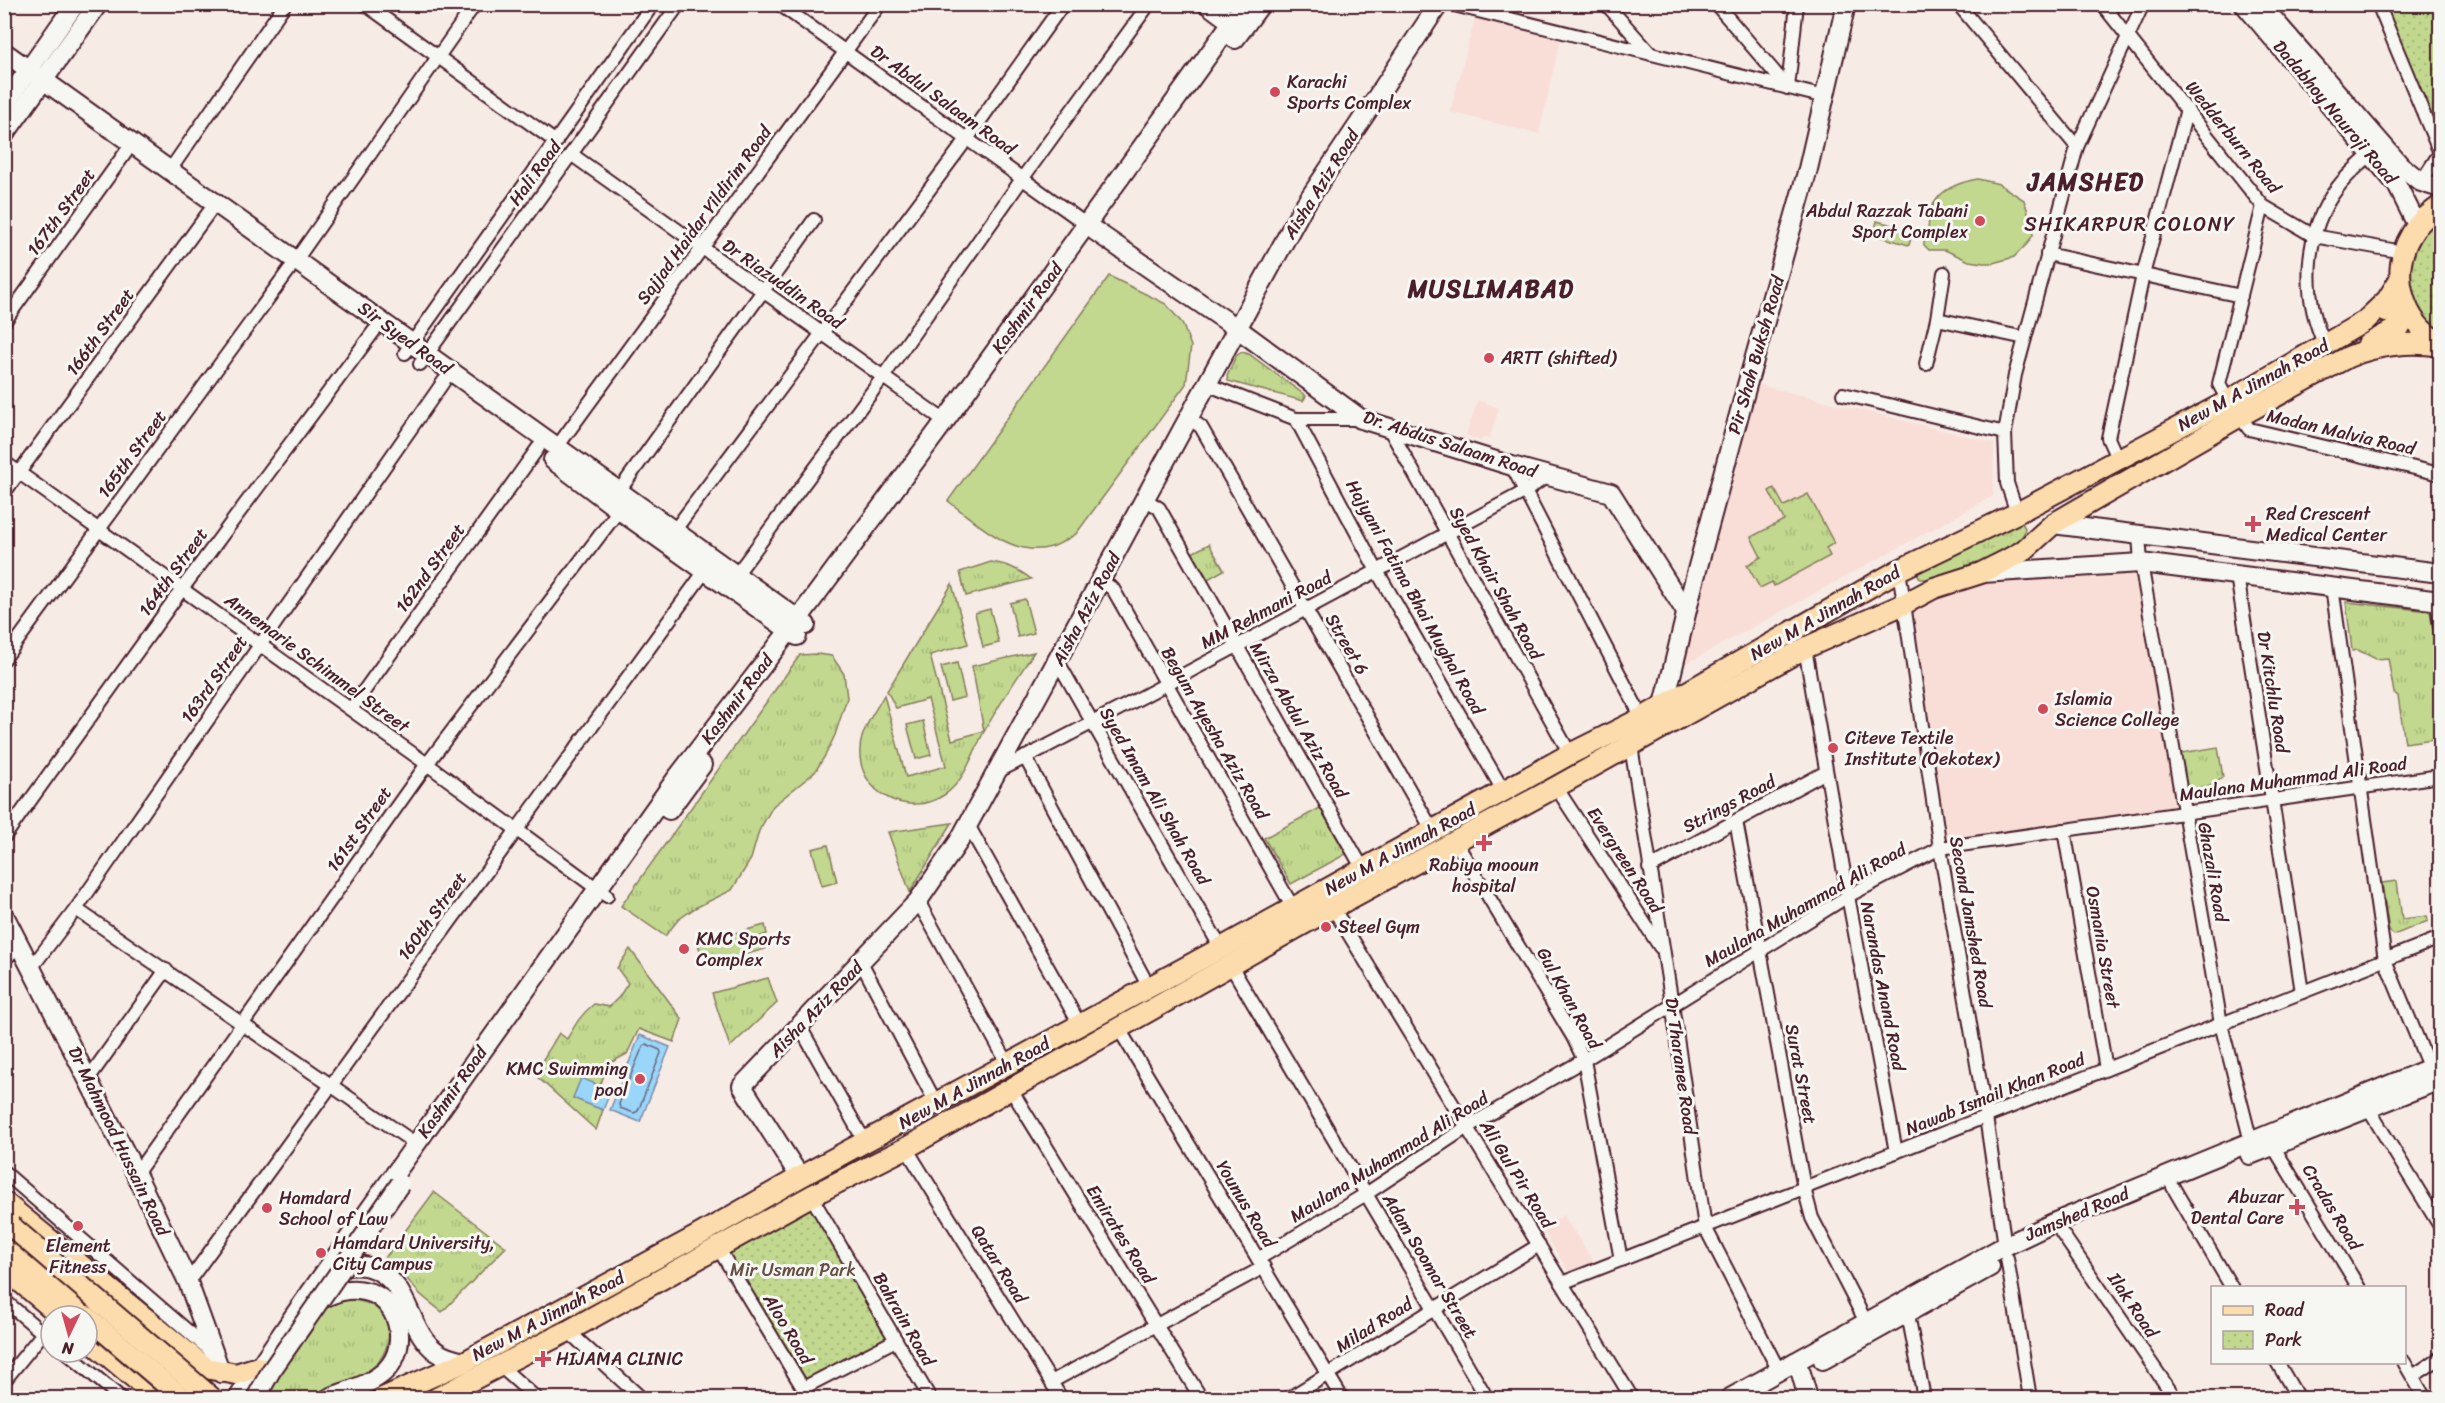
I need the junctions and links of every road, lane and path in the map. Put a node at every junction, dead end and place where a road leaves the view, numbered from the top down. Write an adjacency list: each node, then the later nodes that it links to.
1 (75, 4): 31 (main road)
2 (98, 4): 31 (main road)
3 (285, 4): 44 (street)
4 (364, 4): 29 (street)
5 (475, 4): 29 (street, 165th Street)
6 (653, 4): 38 (street, Hali Road)
7 (680, 4): 41 (street, Hali Road)
8 (880, 4): 27 (street, Sajjad Haidar Yildirim Road)
9 (1063, 4): 37 (street)
10 (1149, 4): 45 (street)
11 (1207, 4): 24 (main road)
12 (1439, 4): 68 (main road, Aisha Aziz Road)
13 (1450, 4): 28 (street)
14 (1606, 4): 28 (street)
15 (1716, 4): 32 (street)
16 (1797, 4): 32 (street)
17 (1846, 4): 33 (main road, Pir Shah Buksh Road)
18 (1958, 4): 39 (street)
19 (2102, 4): 25 (street, Wedderburn Road)
20 (2143, 4): 25 (street)
21 (2378, 4): 46 (street)
22 (2257, 5): 42 (main road, Dadabhoy Nauroji Road); 46 (main road)
23 (784, 6): 27 (street, Dr Abdul Salaam Road)
24 (1244, 13): 53 (main road, Kashmir Road)
25 (2128, 36): 35 (street, Wedderburn Road); 39 (street)
26 (4, 52): 31 (main road, Sir Syed Road)
27 (846, 52): 37 (street, Dr Abdul Salaam Road); 56 (street, Sajjad Haidar Yildirim Road)
28 (1652, 55): 32 (street)
29 (438, 56): 38 (street); 59 (street, 165th Street)
30 (4, 66): 31 (main road, Sir Syed Road)
31 (37, 75): 34 (main road); 40 (main road, Sir Syed Road); 43 (main road, Sir Syed Road)
32 (1788, 88): 33 (street)
33 (1825, 97): 123 (main road, Pir Shah Buksh Road)
34 (12, 104): 36 (main road)
35 (2187, 109): 48 (street, Wedderburn Road); 61 (street)
36 (4, 135)
37 (967, 139): 45 (street, Dr Abdul Salaam Road); 70 (street)
38 (557, 141): 41 (street); 41 (street); 75 (street, Hali Road)
39 (2077, 147): 58 (street)
40 (126, 152): 43 (main road, Sir Syed Road); 67 (street, 167th Street)
41 (572, 152): 56 (street, Dr Riazuddin Road); 75 (street, Hali Road)
42 (2370, 155): 52 (main road, Dadabhoy Nauroji Road); 54 (street)
43 (148, 161): 44 (main road, Sir Syed Road); 50 (main road, Sir Syed Road)
44 (170, 170): 55 (main road, Sir Syed Road)
45 (1022, 179): 53 (street, Dr Abdul Salaam Road); 77 (street)
46 (2421, 182): 47 (main road)
47 (2440, 188)
48 (2263, 206): 54 (street, Wedderburn Road); 64 (street)
49 (2440, 206): 52 (main road)
50 (208, 212): 55 (main road, Sir Syed Road); 94 (street, 166th Street)
51 (814, 220): 63 (street)
52 (2417, 225): 57 (main road)
53 (1091, 228): 68 (main road, Dr. Abdus Salaam Road); 85 (main road, Kashmir Road); 125 (main road, Kashmir Road)
54 (2314, 236): 57 (street, Wedderburn Road); 72 (street)
55 (267, 247): 59 (main road, Sir Syed Road)
56 (701, 249): 63 (street, Dr Riazuddin Road); 88 (street, Sajjad Haidar Yildirim Road)
57 (2403, 252): 62 (main road)
58 (2048, 254): 61 (street); 71 (street)
59 (292, 265): 69 (main road, Sir Syed Road); 75 (main road, Sir Syed Road); 104 (street, 165th Street)
60 (1944, 273): 65 (street)
61 (2143, 275): 64 (street); 90 (street)
62 (2400, 279): 66 (main road, New M A Jinnah Road); 73 (main road)
63 (762, 291): 70 (street, Dr Riazuddin Road); 97 (street)
64 (2241, 296): 81 (street)
65 (1937, 319): 71 (street); 76 (street)
66 (2365, 321): 72 (main road, New M A Jinnah Road); 74 (main road)
67 (4, 322)
68 (1238, 329): 79 (main road, Aisha Aziz Road); 84 (main road, Dr. Abdus Salaam Road)
69 (374, 331): 75 (main road, Sir Syed Road); 119 (street, 164th Street)
70 (821, 332): 77 (street, Dr Riazuddin Road); 105 (street)
71 (2025, 338): 87 (street)
72 (2325, 345): 81 (main road, New M A Jinnah Road)
73 (2440, 345): 74 (main road, New M A Jinnah Road)
74 (2359, 352): 81 (main road, New M A Jinnah Road)
75 (416, 353): 78 (main road, Sir Syed Road); 88 (main road, Sir Syed Road)
76 (1926, 364)
77 (883, 377): 85 (street, Dr Riazuddin Road); 115 (street)
78 (444, 381): 89 (main road, Sir Syed Road); 126 (street, 163rd Street)
79 (1206, 384): 82 (main road, Aisha Aziz Road); 83 (street)
80 (1843, 394): 87 (street)
81 (2234, 408): 90 (main road, New M A Jinnah Road); 95 (street, Madan Malvia Road); 103 (main road, New M A Jinnah Road)
82 (1188, 417): 100 (main road, Aisha Aziz Road); 122 (street, Street 6)
83 (1296, 419): 84 (street); 112 (street, Hajyani Fatima Bhai Mughal Road)
84 (1361, 419): 86 (main road, Dr. Abdus Salaam Road)
85 (945, 421): 125 (main road, Kashmir Road)
86 (1389, 428): 92 (main road, Dr. Abdus Salaam Road); 106 (street, Syed Khair Shah Road)
87 (2005, 433): 102 (street)
88 (557, 447): 93 (main road, Sir Syed Road)
89 (538, 448): 93 (main road, Sir Syed Road); 133 (street, 162nd Street)
90 (2118, 458): 102 (main road, New M A Jinnah Road)
91 (4, 462): 94 (street, Annemarie Schimmel Street)
92 (1512, 466): 96 (main road, Dr. Abdus Salaam Road); 98 (street)
93 (574, 467): 97 (main road, Sir Syed Road); 101 (main road, Sir Syed Road)
94 (20, 473): 99 (street, 166th Street); 104 (street, Annemarie Schimmel Street)
95 (2440, 474)
96 (1548, 475): 98 (street, MM Rehmani Road); 123 (main road, Dr. Abdus Salaam Road)
97 (619, 491): 105 (main road, Sir Syed Road)
98 (1526, 491): 106 (street, MM Rehmani Road); 134 (street)
99 (4, 493)
100 (1146, 500): 117 (main road, Aisha Aziz Road); 127 (street, Mirza Abdul Aziz Road)
101 (619, 510): 108 (main road, Sir Syed Road); 139 (street, 161st Street)
102 (2017, 513): 111 (main road, New M A Jinnah Road)
103 (2053, 524): 107 (main road); 113 (main road, New M A Jinnah Road)
104 (99, 529): 119 (street, Annemarie Schimmel Street); 129 (street, 165th Street)
105 (674, 531): 108 (main road, Sir Syed Road)
106 (1447, 533): 112 (street, MM Rehmani Road); 137 (street, Syed Khair Shah Road)
107 (2139, 535): 109 (street, Ghazali Road); 114 (main road)
108 (692, 553): 110 (main road, Sir Syed Road); 115 (main road, Sir Syed Road)
109 (2141, 563): 113 (main road); 116 (main road); 147 (street, Ghazali Road)
110 (705, 570): 125 (main road, Sir Syed Road); 150 (street, 160th Street)
111 (1899, 570): 121 (street, Second Jamshed Road); 132 (main road, New M A Jinnah Road)
112 (1377, 571): 122 (street, MM Rehmani Road); 145 (street, Hajyani Fatima Bhai Mughal Road)
113 (1981, 573): 121 (main road, New M A Jinnah Road)
114 (2440, 573)
115 (736, 575): 125 (main road, Sir Syed Road)
116 (2237, 575): 118 (main road); 146 (street, Dr Kitchlu Road)
117 (1101, 581): 130 (main road, Aisha Aziz Road); 131 (street, Begum Ayesha Aziz Road)
118 (2332, 587): 120 (main road); 144 (street)
119 (182, 589): 126 (street, Annemarie Schimmel Street); 153 (street, 164th Street)
120 (2439, 601): 124 (street)
121 (1904, 604): 128 (main road, New M A Jinnah Road); 155 (street, Second Jamshed Road)
122 (1306, 609): 127 (street, MM Rehmani Road); 152 (street, Street 6)
123 (1686, 612): 132 (main road, Pir Shah Buksh Road)
124 (2440, 625)
125 (798, 628): 158 (main road, Kashmir Road)
126 (260, 644): 133 (street, Annemarie Schimmel Street); 163 (street, 163rd Street)
127 (1236, 647): 131 (street, MM Rehmani Road); 157 (street, Mirza Abdul Aziz Road)
128 (1805, 648): 136 (main road, New M A Jinnah Road); 141 (street, Narandas Anand Road)
129 (4, 659)
130 (1058, 662): 135 (street, Syed Imam Ali Shah Road); 140 (main road, Aisha Aziz Road)
131 (1166, 684): 135 (street, MM Rehmani Road); 161 (street, Begum Ayesha Aziz Road)
132 (1664, 705): 134 (main road, New M A Jinnah Road)
133 (351, 709): 139 (street, Annemarie Schimmel Street)
134 (1642, 718): 137 (main road, New M A Jinnah Road)
135 (1092, 723): 138 (street, MM Rehmani Road); 167 (street, Syed Imam Ali Shah Road)
136 (1630, 746): 143 (main road, New M A Jinnah Road); 156 (street, Dr Tharanee Road)
137 (1570, 754): 145 (main road, New M A Jinnah Road)
138 (1025, 758): 140 (street, MM Rehmani Road); 176 (street)
139 (427, 764): 150 (street, Annemarie Schimmel Street); 179 (street, 161st Street)
140 (997, 772): 149 (main road, Aisha Aziz Road)
141 (1826, 772): 148 (street, Strings Road); 159 (street, Narandas Anand Road)
142 (2440, 776): 144 (street, Maulana Muhammad Ali Road)
143 (1556, 787): 154 (main road, New M A Jinnah Road); 169 (street, Evergreen Road)
144 (2361, 787): 146 (street, Maulana Muhammad Ali Road); 171 (street)
145 (1504, 792): 152 (main road, New M A Jinnah Road)
146 (2271, 800): 147 (street, Maulana Muhammad Ali Road); 177 (street, Dr Kitchlu Road)
147 (2185, 813): 151 (street, Maulana Muhammad Ali Road); 180 (street, Ghazali Road)
148 (1736, 821): 156 (street, Strings Road); 168 (street, Surat Street)
149 (968, 825): 160 (main road, Aisha Aziz Road); 181 (street)
150 (517, 830): 158 (street, Annemarie Schimmel Street); 189 (street, 160th Street)
151 (2064, 830): 155 (street, Maulana Muhammad Ali Road); 186 (street, Osmania Street)
152 (1433, 831): 157 (main road, New M A Jinnah Road)
153 (4, 837)
154 (1455, 841): 162 (main road, New M A Jinnah Road); 184 (street, Gul Khan Road)
155 (1940, 848): 159 (street, Maulana Muhammad Ali Road); 193 (street, Second Jamshed Road)
156 (1649, 867): 169 (street, Dr Tharanee Road)
157 (1363, 869): 161 (main road, New M A Jinnah Road)
158 (602, 892): 197 (main road, Kashmir Road); 225 (main road, Kashmir Road, bridge)
159 (1848, 896): 168 (street, Maulana Muhammad Ali Road); 200 (street, Narandas Anand Road)
160 (918, 901): 172 (main road, Aisha Aziz Road); 185 (street)
161 (1293, 908): 167 (main road, New M A Jinnah Road)
162 (1333, 908): 173 (main road, New M A Jinnah Road); 194 (street, Ali Gul Pir Road)
163 (76, 909): 174 (street, 163rd Street); 175 (street)
164 (4, 915): 166 (main road, Dr Mahmood Hussain Road)
165 (2440, 938): 171 (street, Nawab Ismail Khan Road)
166 (20, 944): 170 (street); 174 (main road, Dr Mahmood Hussain Road)
167 (1221, 948): 176 (main road, New M A Jinnah Road)
168 (1760, 951): 178 (street, Maulana Muhammad Ali Road); 205 (street, Surat Street)
169 (1664, 953): 178 (street, Dr Tharanee Road)
170 (4, 960)
171 (2385, 960): 177 (street, Nawab Ismail Khan Road); 187 (street)
172 (861, 962): 182 (main road, Aisha Aziz Road); 191 (street)
173 (1232, 966): 183 (main road, New M A Jinnah Road); 206 (street, Adam Soomar Street)
174 (32, 967): 188 (main road, Dr Mahmood Hussain Road)
175 (165, 970): 179 (street); 188 (street)
176 (1149, 987): 181 (main road, New M A Jinnah Road)
177 (2302, 992): 180 (street, Nawab Ismail Khan Road)
178 (1672, 1004): 184 (street, Maulana Muhammad Ali Road); 211 (street, Dr Tharanee Road)
179 (243, 1023): 189 (street); 202 (street, 161st Street)
180 (2221, 1024): 186 (street, Nawab Ismail Khan Road); 196 (street, Ghazali Road)
181 (1080, 1025): 185 (main road, New M A Jinnah Road)
182 (800, 1027): 195 (street); 203 (main road, Aisha Aziz Road)
183 (1119, 1029): 190 (main road, New M A Jinnah Road); 218 (street, Younus Road)
184 (1584, 1060): 194 (street, Maulana Muhammad Ali Road); 217 (street, Gul Khan Road)
185 (1008, 1064): 191 (main road, New M A Jinnah Road)
186 (2106, 1069): 193 (street, Nawab Ismail Khan Road)
187 (2437, 1071): 192 (main road, Jamshed Road); 196 (main road, Jamshed Road)
188 (88, 1079): 202 (main road, Dr Mahmood Hussain Road)
189 (331, 1085): 197 (street); 221 (street, 160th Street)
190 (1010, 1088): 199 (main road, New M A Jinnah Road); 232 (street, Emirates Road)
191 (936, 1103): 195 (main road, New M A Jinnah Road)
192 (2368, 1108): 198 (main road, Jamshed Road); 210 (street)
193 (1986, 1117): 200 (street, Nawab Ismail Khan Road); 216 (street, Second Jamshed Road)
194 (1467, 1127): 206 (street, Maulana Muhammad Ali Road); 213 (street, Ali Gul Pir Road)
195 (865, 1142): 203 (main road, New M A Jinnah Road)
196 (2251, 1142): 216 (main road, Jamshed Road)
197 (416, 1144): 220 (main road, Kashmir Road)
198 (2273, 1146): 204 (main road, Jamshed Road); 224 (street, Cradas Road)
199 (906, 1148): 207 (main road, New M A Jinnah Road); 254 (street, Qatar Road)
200 (1896, 1152): 205 (street, Nawab Ismail Khan Road)
201 (4, 1172): 240 (street)
202 (136, 1174): 221 (main road, Dr Mahmood Hussain Road)
203 (800, 1177): 242 (main road, New M A Jinnah Road)
204 (2172, 1187): 212 (main road, Jamshed Road); 223 (street)
205 (1804, 1188): 211 (street, Nawab Ismail Khan Road); 231 (street, Surat Street)
206 (1366, 1194): 218 (street, Maulana Muhammad Ali Road); 229 (street, Adam Soomar Street)
207 (811, 1196): 214 (main road, New M A Jinnah Road); 236 (street, Bahrain Road)
208 (4, 1202): 239 (main road)
209 (8, 1224): 261 (main road, bridge)
210 (2440, 1226)
211 (1705, 1227): 217 (street, Nawab Ismail Khan Road); 249 (street, Dr Tharanee Road)
212 (2061, 1232): 216 (main road, Jamshed Road); 280 (street, Ilak Road)
213 (1539, 1245): 222 (street, Ali Gul Pir Road); 229 (street, Milad Road)
214 (717, 1246): 235 (main road, New M A Jinnah Road); 255 (street, Aloo Road)
215 (4, 1247): 228 (main road)
216 (2006, 1252): 230 (main road, Jamshed Road); 231 (main road, Jamshed Road); 279 (street, Second Jamshed Road)
217 (1621, 1260): 222 (street, Nawab Ismail Khan Road)
218 (1261, 1263): 232 (street, Maulana Muhammad Ali Road); 251 (street, Younus Road)
219 (4, 1268): 227 (main road)
220 (322, 1275): 242 (main road); 247 (main road, Kashmir Road)
221 (188, 1282): 240 (main road, Dr Mahmood Hussain Road)
222 (1562, 1283): 274 (street, Ali Gul Pir Road)
223 (2231, 1286)
224 (2358, 1286)
225 (319, 1299): 263 (main road, Kashmir Road, bridge); 264 (main road)
226 (4, 1300): 234 (street)
227 (47, 1304)
228 (71, 1304)
229 (1434, 1309): 251 (street, Milad Road); 273 (street, Adam Soomar Street)
230 (1908, 1314): 248 (main road, Jamshed Road); 278 (street)
231 (1866, 1322): 248 (main road, Jamshed Road)
232 (1156, 1325): 254 (street, Maulana Muhammad Ali Road); 270 (street, Emirates Road)
233 (99, 1328): 260 (main road, bridge)
234 (39, 1329)
235 (568, 1331): 246 (main road, New M A Jinnah Road); 267 (street)
236 (896, 1340): 255 (street); 268 (street, Bahrain Road)
237 (39, 1344): 253 (street)
238 (99, 1348): 258 (main road)
239 (181, 1350): 250 (main road); 259 (main road)
240 (214, 1354): 250 (main road, Dr Mahmood Hussain Road)
241 (2440, 1358): 252 (street)
242 (464, 1362): 265 (main road, New M A Jinnah Road)
243 (80, 1364): 257 (street)
244 (2278, 1364): 281 (street)
245 (2405, 1364): 252 (street)
246 (499, 1365): 256 (main road, New M A Jinnah Road); 266 (street)
247 (258, 1366): 250 (main road); 262 (main road, Kashmir Road)
248 (1798, 1367): 249 (main road, Jamshed Road); 276 (main road, Jamshed Road); 277 (main road)
249 (1779, 1371): 275 (main road, Jamshed Road)
250 (221, 1373)
251 (1328, 1375): 271 (street, Milad Road); 272 (street, Younus Road)
252 (2413, 1376): 282 (street)
253 (4, 1381)
254 (1056, 1390): 269 (street, Maulana Muhammad Ali Road)
255 (806, 1393)
256 (443, 1397)
257 (121, 1398)
258 (158, 1398)
259 (177, 1398)
260 (182, 1398)
261 (212, 1398)
262 (238, 1398)
263 (256, 1398)
264 (328, 1398)
265 (383, 1398)
266 (536, 1398)
267 (641, 1398)
268 (930, 1398)
269 (1045, 1398)
270 (1201, 1398)
271 (1289, 1398)
272 (1342, 1398)
273 (1487, 1398)
274 (1632, 1398)
275 (1731, 1398)
276 (1755, 1398)
277 (1808, 1398)
278 (1924, 1398)
279 (2030, 1398)
280 (2175, 1398)
281 (2298, 1398)
282 (2425, 1398)

